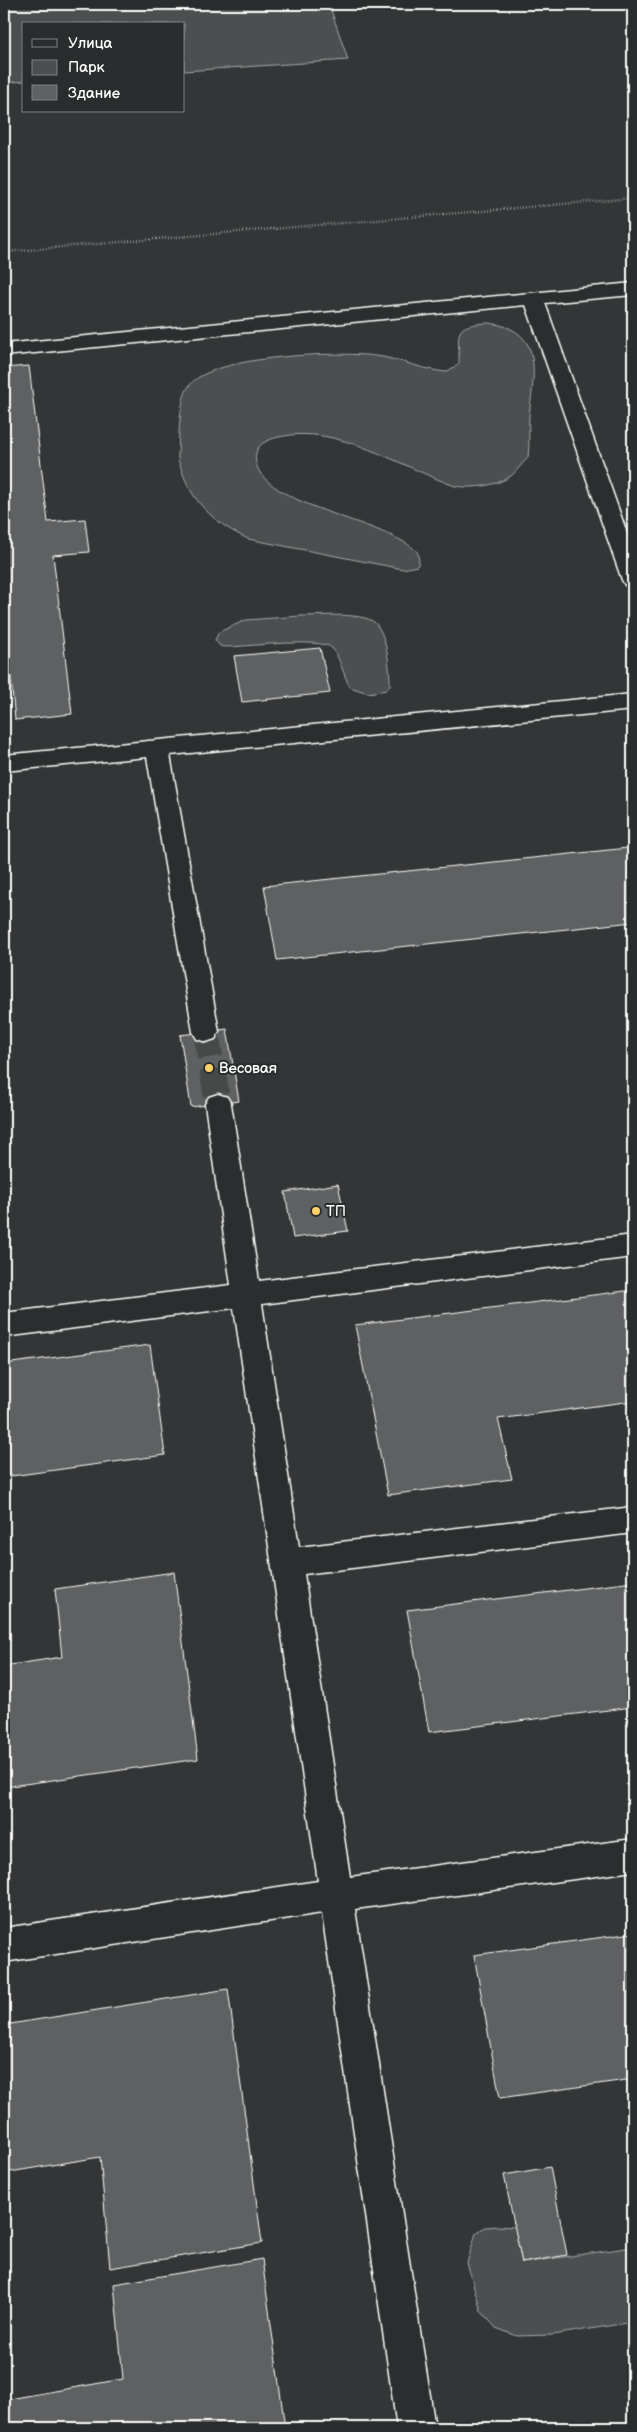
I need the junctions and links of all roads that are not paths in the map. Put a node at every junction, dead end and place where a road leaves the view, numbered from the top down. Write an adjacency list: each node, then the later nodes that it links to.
1 (633, 289): 2 (lane)
2 (534, 299): 3 (lane); 4 (lane)
3 (4, 350)
4 (633, 580)
5 (633, 702): 6 (lane)
6 (157, 748): 7 (lane); 8 (lane)
7 (4, 763)
8 (206, 1032)
9 (218, 1104): 11 (lane)
10 (633, 1246): 11 (lane)
11 (246, 1294): 12 (lane); 14 (lane)
12 (4, 1325)
13 (633, 1520): 14 (lane)
14 (286, 1562): 16 (lane)
15 (633, 1855): 16 (lane)
16 (336, 1894): 17 (lane); 18 (lane)
17 (4, 1945)
18 (416, 2428)

